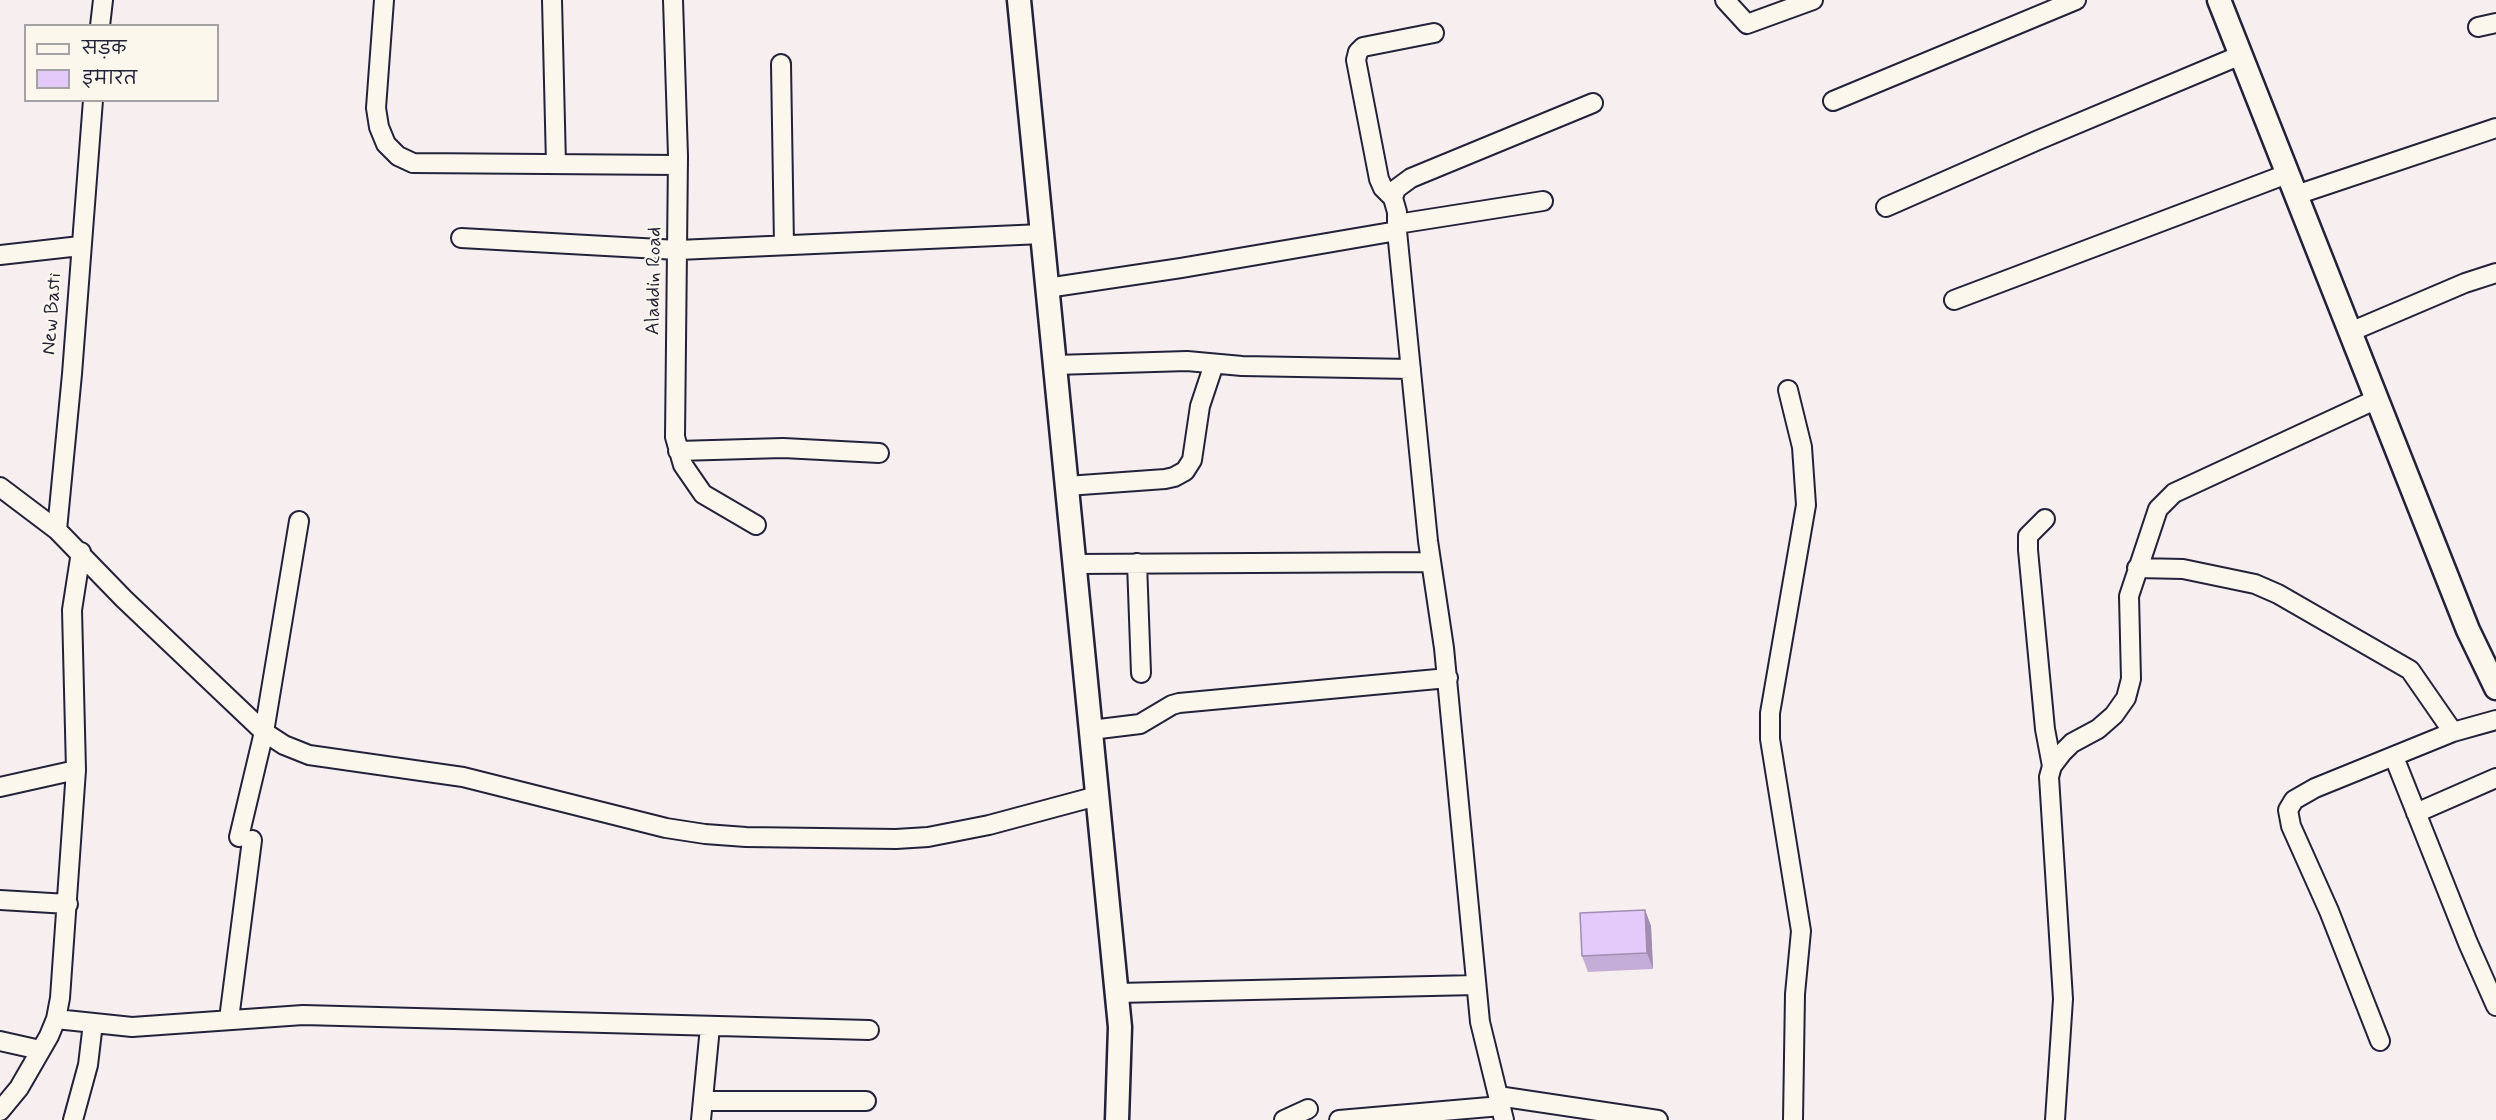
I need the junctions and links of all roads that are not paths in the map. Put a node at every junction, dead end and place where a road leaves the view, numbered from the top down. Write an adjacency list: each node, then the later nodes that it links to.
1 (103, 0): 11 (street)
2 (384, 0): 20 (street)
3 (552, 0): 20 (street)
4 (673, 0): 21 (street, Aladdin Road)
5 (1019, 0): 28 (street)
6 (1725, 0): 7 (street)
7 (1813, 0)
8 (2076, 0): 16 (street)
9 (2219, 0): 14 (street)
10 (2496, 23): 12 (street)
11 (100, 24)
12 (2478, 27)
13 (1434, 33): 24 (street)
14 (2241, 55): 22 (street); 26 (street)
15 (781, 64): 30 (street)
16 (1833, 101)
17 (93, 102): 31 (street, New Basti)
18 (1593, 104): 24 (street)
19 (2496, 128): 23 (street)
20 (556, 164): 21 (street)
21 (678, 165): 32 (street, Aladdin Road)
22 (2288, 174): 23 (street); 36 (street)
23 (2296, 195): 37 (street)
24 (1393, 198): 27 (street)
25 (1543, 201): 27 (street)
26 (1886, 207)
27 (1397, 227): 35 (street); 40 (street)
28 (1042, 234): 30 (street); 35 (street)
29 (461, 238): 32 (street)
30 (784, 245): 32 (street)
31 (80, 246): 33 (street); 50 (street, New Basti)
32 (678, 250): 43 (street, Aladdin Road)
33 (0, 255)
34 (2496, 273): 37 (street)
35 (1047, 288): 39 (street)
36 (1954, 300)
37 (2350, 332): 42 (street)
38 (1214, 364): 39 (street); 40 (street); 45 (street)
39 (1055, 365): 45 (street)
40 (1411, 369): 52 (street)
41 (1788, 390): 94 (street)
42 (2377, 399): 55 (street); 58 (street)
43 (678, 451): 44 (street); 49 (street, Aladdin Road)
44 (879, 453)
45 (1067, 486): 54 (street)
46 (0, 487): 50 (street)
47 (2045, 519): 64 (street)
48 (299, 521): 61 (street)
49 (756, 525)
50 (57, 530): 51 (street)
51 (81, 552): 61 (street); 65 (street)
52 (1431, 562): 53 (street); 57 (street)
53 (1137, 563): 54 (street); 56 (street)
54 (1074, 564): 60 (street)
55 (2138, 566): 62 (street); 64 (street)
56 (1141, 673)
57 (1448, 678): 60 (street); 72 (street)
58 (2496, 688)
59 (2496, 720): 62 (street)
60 (1091, 730): 68 (street)
61 (264, 732): 68 (street); 76 (street)
62 (2453, 732): 63 (street)
63 (2394, 757): 69 (street); 81 (street)
64 (2052, 766): 95 (street)
65 (76, 770): 67 (street); 71 (street)
66 (2496, 778): 69 (street)
67 (0, 786)
68 (1097, 796): 73 (street)
69 (2416, 813): 74 (street)
70 (0, 900): 71 (street)
71 (68, 904): 75 (street)
72 (1476, 985): 73 (street); 85 (street)
73 (1117, 993): 90 (street)
74 (2496, 1006)
75 (56, 1019): 77 (street); 82 (street)
76 (229, 1019): 77 (street); 78 (street)
77 (93, 1023): 88 (street)
78 (711, 1027): 79 (street); 83 (street)
79 (869, 1030)
80 (0, 1041): 82 (street)
81 (2380, 1041)
82 (40, 1050): 87 (street)
83 (703, 1101): 84 (street); 89 (street)
84 (866, 1101)
85 (1501, 1108): 92 (street); 93 (street)
86 (1308, 1109): 91 (street)
87 (0, 1111)
88 (73, 1120)
89 (701, 1120)
90 (1117, 1120)
91 (1284, 1120)
92 (1339, 1120)
93 (1658, 1120)
94 (1793, 1120)
95 (2055, 1120)

